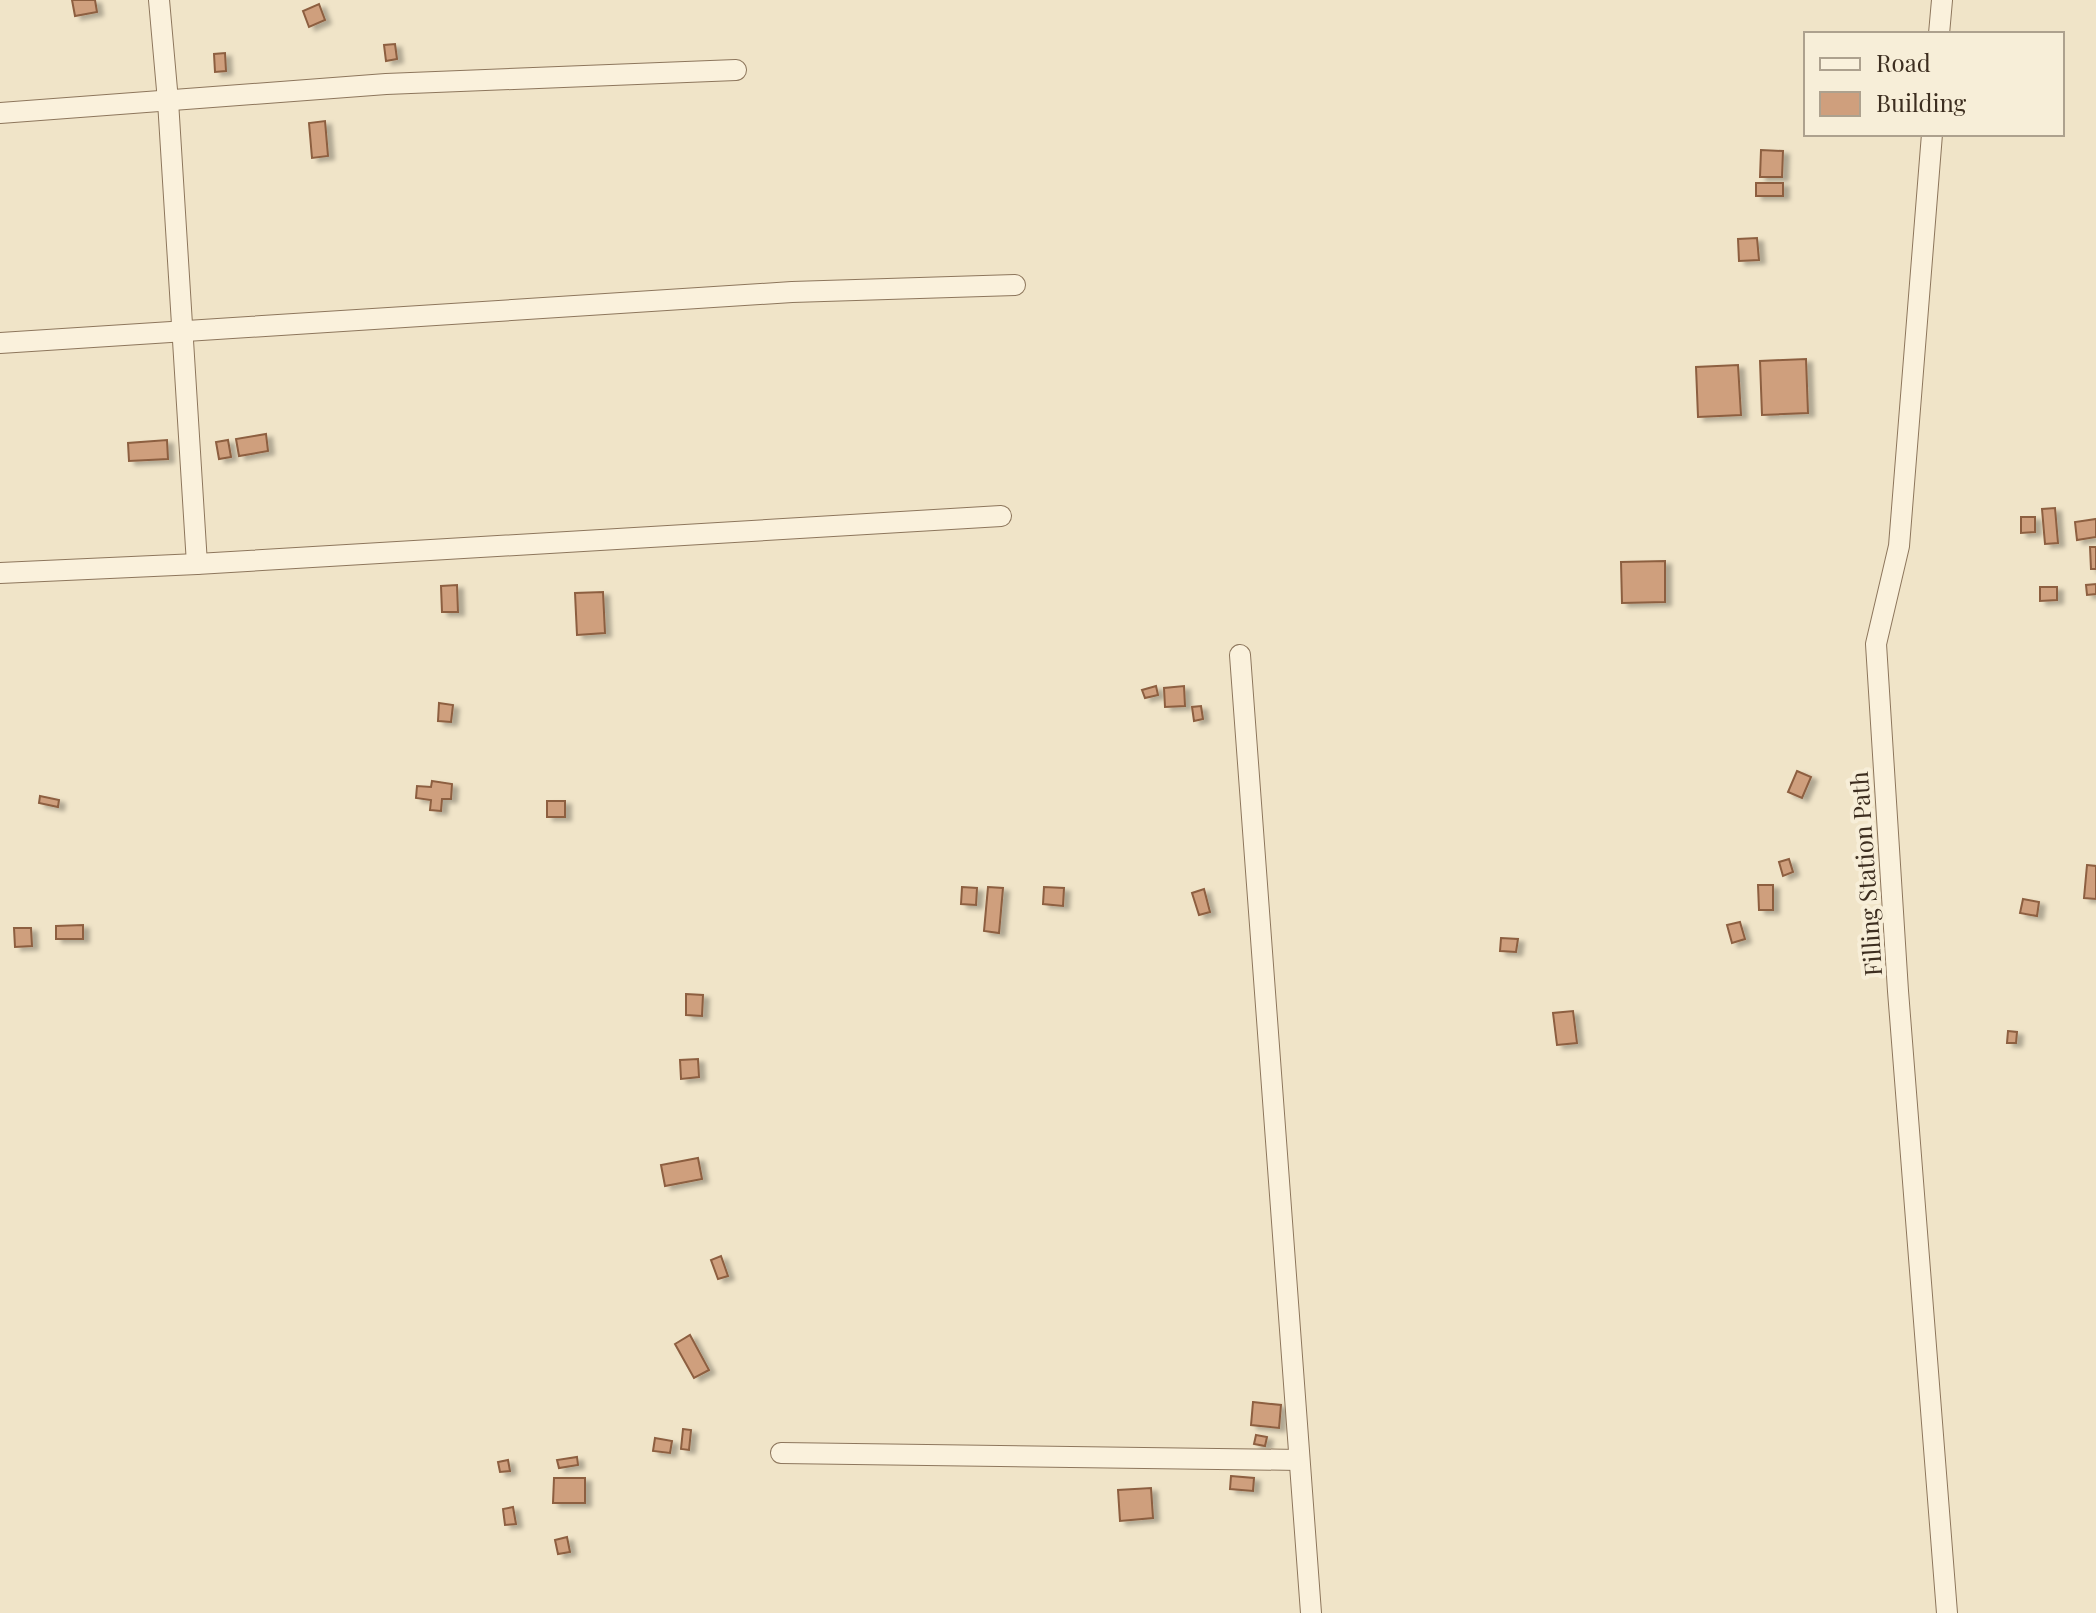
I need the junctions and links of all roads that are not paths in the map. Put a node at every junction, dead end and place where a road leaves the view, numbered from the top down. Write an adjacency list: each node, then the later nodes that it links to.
1 (159, 0): 5 (street)
2 (1942, 0): 3 (street)
3 (1939, 32)
4 (736, 70): 5 (street)
5 (168, 101): 6 (street); 9 (street)
6 (0, 113)
7 (1932, 136): 18 (street, Filling Station Path)
8 (1015, 285): 9 (street)
9 (182, 330): 10 (street); 12 (street)
10 (0, 343)
11 (1001, 516): 12 (street)
12 (197, 564): 13 (street)
13 (0, 573)
14 (1240, 655): 16 (street)
15 (781, 1453): 16 (street)
16 (1299, 1460): 17 (street)
17 (1311, 1613)
18 (1947, 1613)

